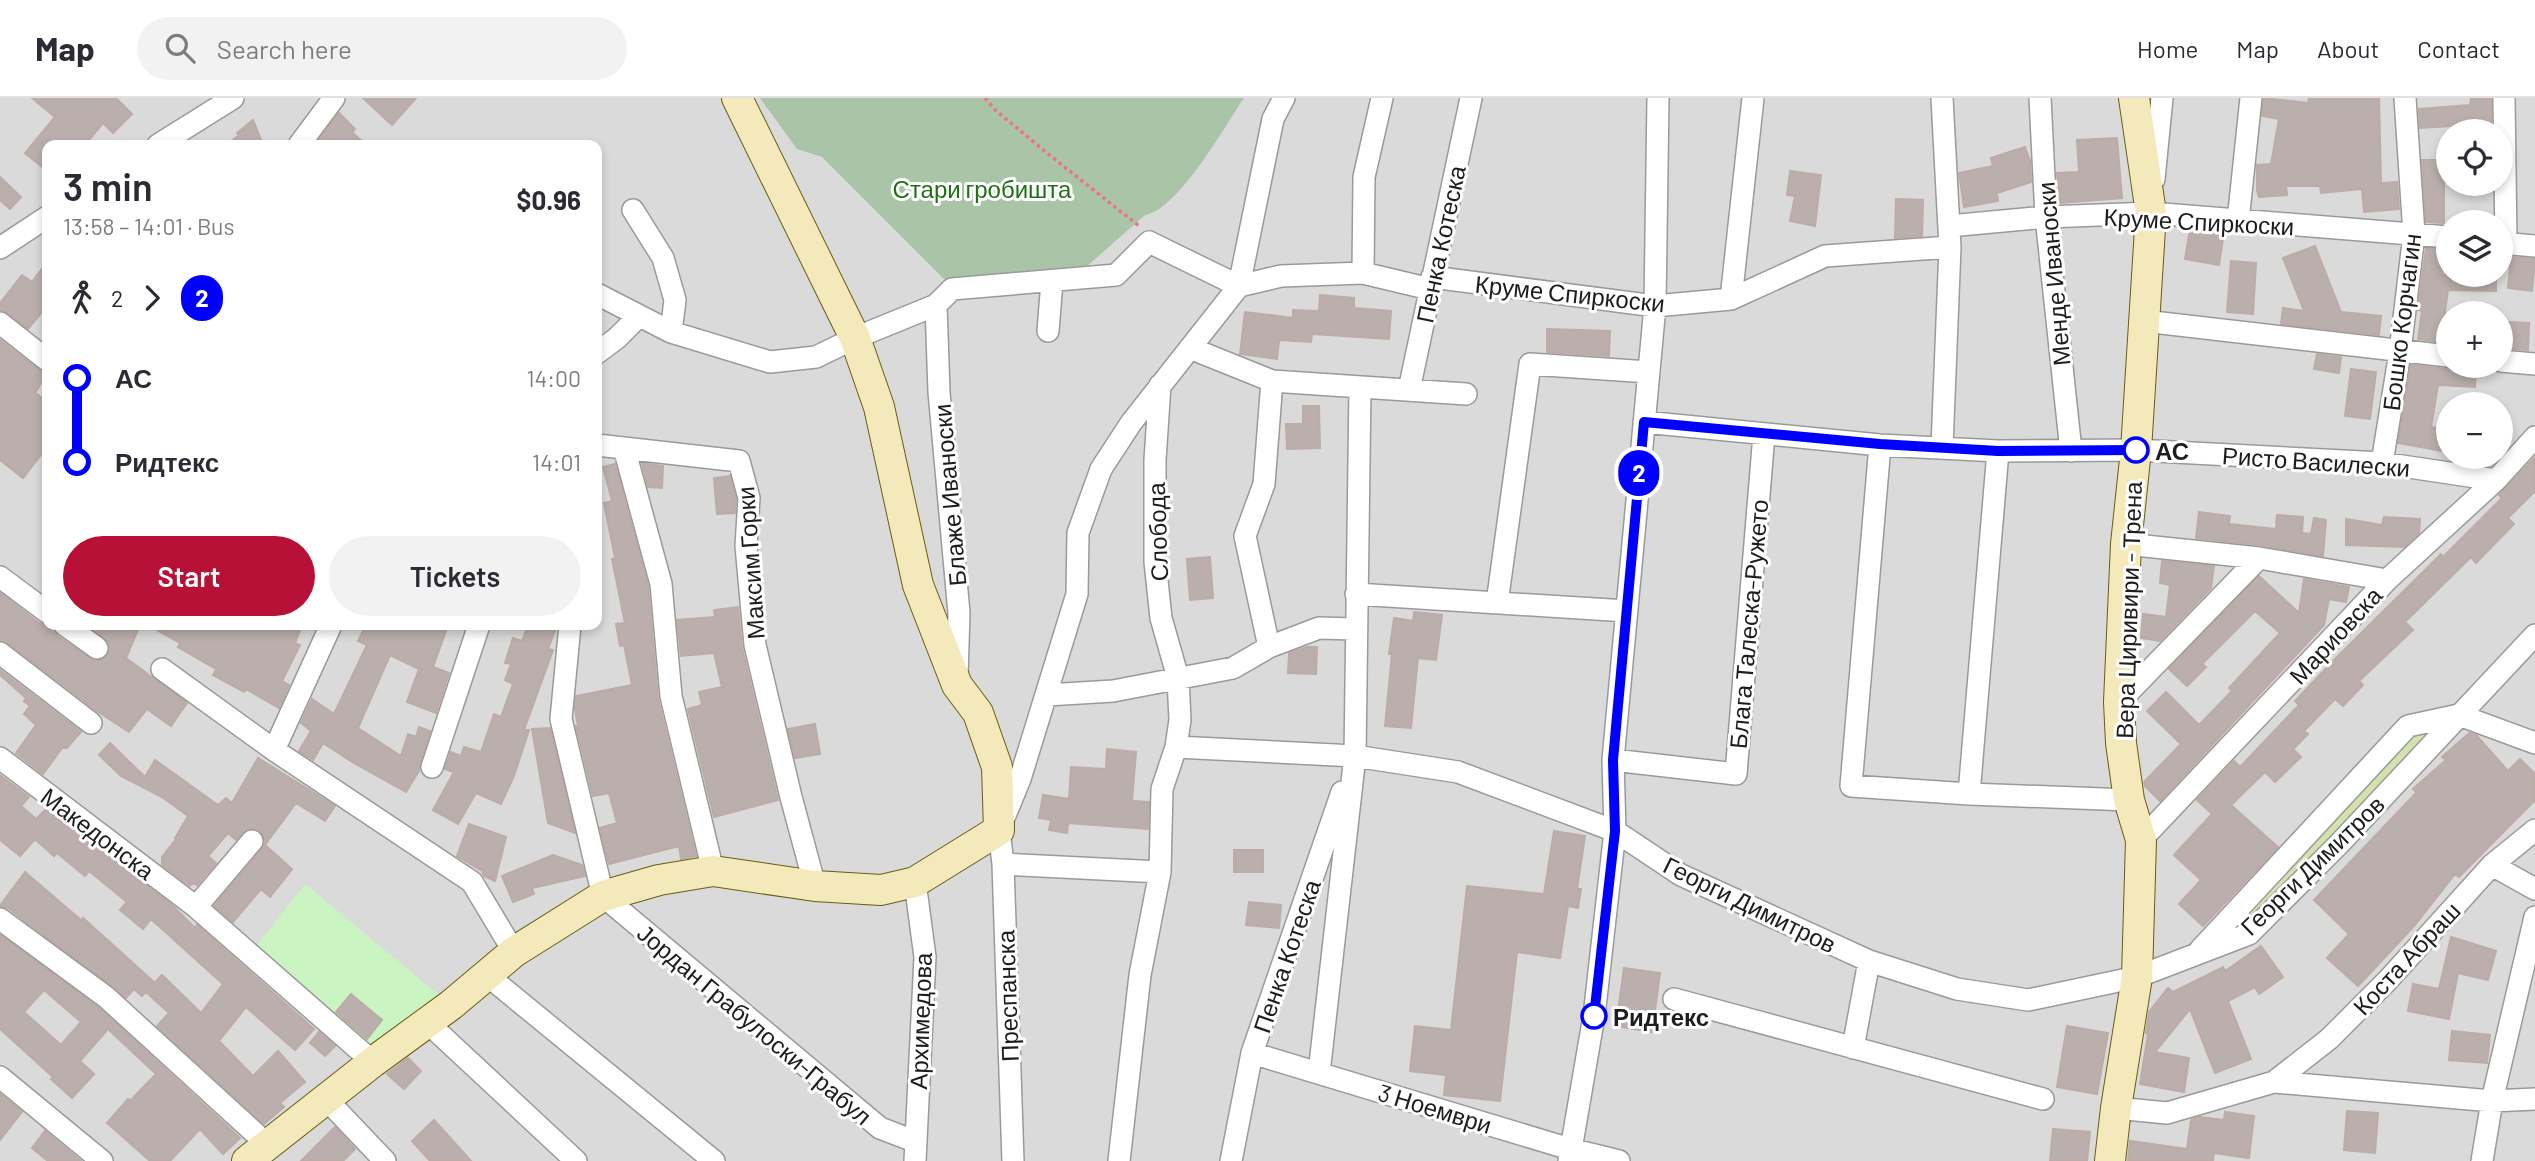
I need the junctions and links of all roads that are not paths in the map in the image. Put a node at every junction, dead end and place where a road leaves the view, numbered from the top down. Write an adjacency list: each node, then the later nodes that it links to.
1 (233, 98): 16 (street)
2 (334, 98): 17 (street)
3 (737, 98): 43 (street, Блаже Иваноски)
4 (1284, 98): 33 (street)
5 (1382, 98): 30 (street)
6 (1471, 98): 32 (street, Пенка Котеска)
7 (1658, 98): 37 (street)
8 (1753, 98): 35 (street)
9 (1942, 98): 25 (street)
10 (2040, 98): 21 (street, Менде Иваноски)
11 (2134, 98): 20 (street, Вера Циривири - Трена)
12 (2162, 98): 20 (street)
13 (2251, 98): 23 (street)
14 (2405, 98): 24 (street, Бошко Корчагин)
15 (2504, 98): 19 (street)
16 (166, 140)
17 (303, 140)
18 (633, 210): 42 (street)
19 (2503, 210)
20 (2151, 213): 21 (street, Круме Спиркоски); 23 (street, Круме Спиркоски); 39 (street, Вера Циривири - Трена)
21 (2046, 217): 25 (street, Круме Спиркоски); 64 (street, Менде Иваноски)
22 (42, 220): 29 (street)
23 (2238, 221): 24 (street, Круме Спиркоски)
24 (2414, 233): 26 (street, Круме Спиркоски); 46 (street, Бошко Корчагин)
25 (1950, 236): 35 (street, Круме Спиркоски); 63 (street)
26 (2436, 236)
27 (2513, 245): 28 (street)
28 (2535, 246)
29 (0, 248)
30 (1363, 272): 32 (street, Круме Спиркоски); 33 (street, Круме Спиркоски)
31 (1052, 281): 33 (street); 36 (street); 41 (street)
32 (1431, 283): 37 (street, Круме Спиркоски); 55 (street, Пенка Котеска)
33 (1239, 286): 44 (street)
34 (602, 297): 38 (street)
35 (1731, 299): 37 (street, Круме Спиркоски)
36 (936, 305): 43 (street); 88 (street, Блаже Иваноски)
37 (1656, 306): 51 (street)
38 (639, 316): 42 (street); 45 (street)
39 (2144, 321): 46 (street); 65 (street, Вера Циривири - Трена)
40 (0, 323): 48 (street)
41 (1048, 331)
42 (671, 332): 43 (street)
43 (855, 338): 88 (street, Блаже Иваноски)
44 (1189, 348): 52 (street); 53 (street)
45 (602, 350)
46 (2400, 352): 47 (street); 67 (street, Бошко Корчагин)
47 (2436, 355)
48 (42, 356)
49 (2513, 362): 50 (street)
50 (2535, 364)
51 (1649, 372): 57 (street); 74 (street)
52 (1272, 381): 54 (street); 83 (street)
53 (1160, 385): 87 (street, Слобода); 89 (street)
54 (1360, 387): 55 (street); 73 (street, Пенка Котеска)
55 (1409, 390): 56 (street)
56 (1466, 394)
57 (1644, 422): 58 (street); 76 (street)
58 (1764, 434): 60 (street); 98 (street, Блага Талеска-Ружето)
59 (2535, 437): 68 (street, Мариовска)
60 (1880, 444): 63 (street); 100 (street)
61 (602, 445): 62 (street, Максим Горки)
62 (624, 447): 109 (street); 112 (street, Максим Горки)
63 (1941, 447): 66 (street)
64 (2071, 450): 65 (street); 66 (street)
65 (2136, 450): 67 (street, Ристо Василески); 69 (street, Вера Циривири - Трена)
66 (1998, 451): 100 (street)
67 (2382, 463): 68 (street, Ристо Василески)
68 (2496, 480): 72 (street, Мариовска)
69 (2126, 544): 70 (street); 90 (street, Вера Циривири - Трена)
70 (2259, 558): 72 (street); 90 (street)
71 (0, 577): 75 (street)
72 (2388, 580): 105 (street, Мариовска)
73 (1356, 594): 74 (street); 77 (street, Пенка Котеска)
74 (1497, 603): 76 (street)
75 (42, 608)
76 (1626, 611): 98 (street)
77 (1355, 629): 83 (street); 96 (street, Пенка Котеска)
78 (72, 630): 84 (street)
79 (329, 630): 95 (street)
80 (477, 630): 99 (street)
81 (570, 630): 114 (street)
82 (2535, 635): 91 (street, Георги Димитров)
83 (1269, 646): 87 (street)
84 (97, 648)
85 (0, 653): 92 (street)
86 (162, 668): 95 (street)
87 (1178, 678): 89 (street); 94 (street, Слобода)
88 (957, 685): 102 (street, Блаже Иваноски)
89 (1047, 695): 102 (street)
90 (2119, 702): 101 (street, Вера Циривири - Трена)
91 (2459, 715): 93 (street); 119 (street, Георги Димитров); 119 (street)
92 (91, 723)
93 (2535, 743)
94 (1176, 747): 96 (street); 110 (street, Слобода)
95 (274, 750): 118 (street)
96 (1355, 755): 104 (street, Георги Димитров); 126 (street, Пенка Котеска); 128 (street, Пенка Котеска)
97 (0, 758): 115 (street, Македонска)
98 (1613, 760): 104 (street)
99 (432, 767)
100 (1969, 794): 101 (street)
101 (2129, 800): 105 (street, Вера Циривири - Трена)
102 (999, 830): 107 (street, Преспанска); 111 (street, Јордан Грабулоски-Грабул)
103 (2535, 830): 108 (street, Коста Абраш)
104 (1615, 831): 120 (street, Георги Димитров); 138 (street)
105 (2141, 840): 122 (street, Вера Циривири - Трена)
106 (252, 841): 115 (street)
107 (1003, 864): 110 (street); 143 (street, Преспанска)
108 (2492, 865): 113 (street); 130 (street, Коста Абраш)
109 (713, 871): 112 (street, Јордан Грабулоски-Грабул); 114 (street, Јордан Грабулоски-Грабул)
110 (1160, 872): 144 (street, Слобода)
111 (915, 882): 112 (street, Јордан Грабулоски-Грабул); 136 (street, Архимедова)
112 (815, 886)
113 (2535, 889)
114 (603, 896): 118 (street, Јордан Грабулоски-Грабул); 136 (street, Јордан Грабулоски-Грабул)
115 (196, 907): 127 (street, Македонска)
116 (2535, 917): 134 (street)
117 (0, 919): 137 (street)
118 (514, 952): 121 (street, Јордан Грабулоски-Грабул)
119 (2197, 954): 122 (street, Георги Димитров)
120 (1869, 961): 122 (street, Георги Димитров); 125 (street)
121 (488, 976): 124 (street, Јордан Грабулоски-Грабул); 142 (street)
122 (2137, 977): 135 (street, Вера Циривири - Трена)
123 (1674, 999): 125 (street)
124 (428, 1023): 127 (street, Јордан Грабулоски-Грабул); 141 (street)
125 (1853, 1048): 131 (street)
126 (1252, 1054): 128 (street, 3 Ноември); 145 (street, Пенка Котеска)
127 (373, 1062): 133 (street, Јордан Грабулоски-Грабул)
128 (1319, 1073): 138 (street, 3 Ноември)
129 (0, 1077): 139 (street)
130 (2274, 1082): 134 (street, Коста Абраш); 135 (street, Коста Абраш)
131 (2043, 1099)
132 (2535, 1099): 134 (street, Коста Абраш)
133 (327, 1100): 137 (street, Јордан Грабулоски-Грабул); 140 (street)
134 (2492, 1101): 148 (street)
135 (2116, 1108): 147 (street, Вера Циривири - Трена)
136 (915, 1151)
137 (258, 1153)
138 (1569, 1155): 146 (street, 3 Ноември)
139 (102, 1161)
140 (384, 1161)
141 (576, 1161)
142 (714, 1161)
143 (1013, 1161)
144 (1119, 1161)
145 (1231, 1161)
146 (1619, 1161)
147 (2110, 1161)
148 (2482, 1161)

